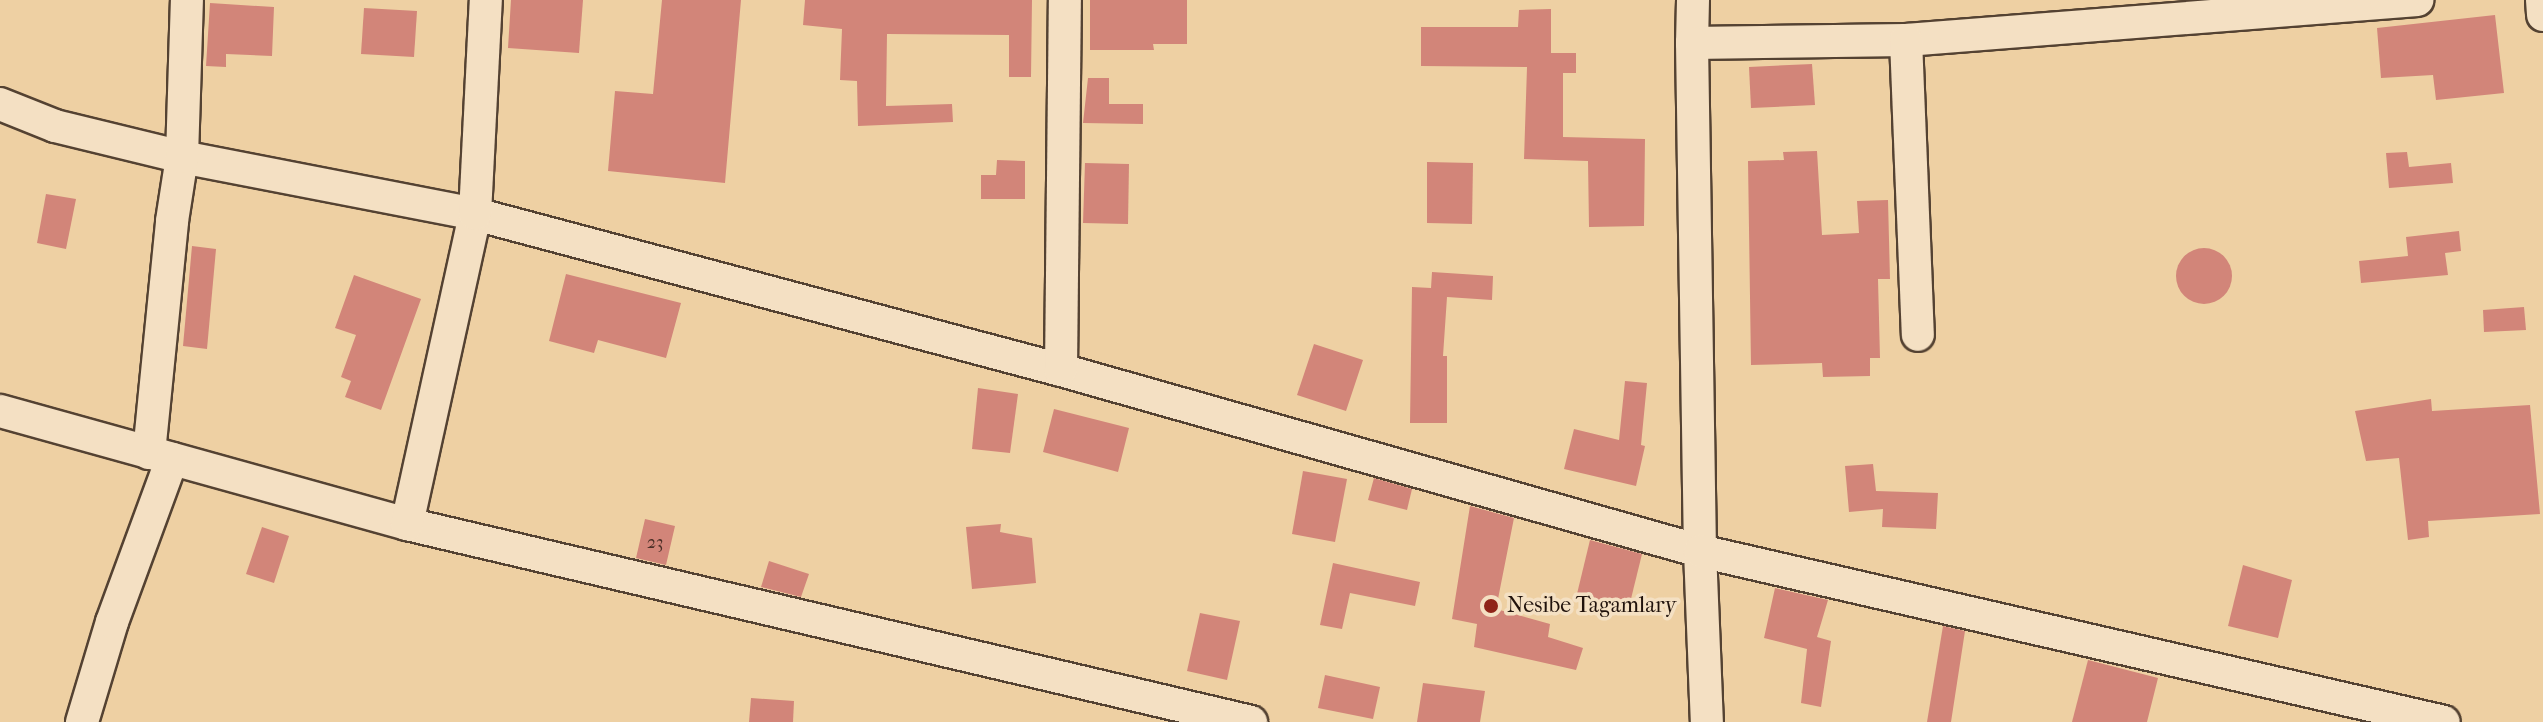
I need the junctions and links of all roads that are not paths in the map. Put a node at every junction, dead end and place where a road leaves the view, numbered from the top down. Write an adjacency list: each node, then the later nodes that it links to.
1 (187, 0): 11 (street)
2 (486, 0): 12 (street)
3 (1065, 0): 14 (street)
4 (1693, 0): 9 (street)
5 (2417, 0): 8 (street)
6 (2542, 0): 7 (street)
7 (2543, 15)
8 (1906, 40): 9 (street); 13 (street)
9 (1692, 43): 18 (street)
10 (0, 104): 11 (street)
11 (182, 157): 12 (street); 16 (street)
12 (475, 214): 14 (street); 17 (street)
13 (1918, 335)
14 (1061, 370): 18 (street)
15 (0, 411): 16 (street)
16 (161, 456): 17 (street); 19 (street)
17 (407, 524): 20 (street)
18 (1700, 551): 21 (street); 22 (street)
19 (82, 722)
20 (1251, 722)
21 (1707, 722)
22 (2444, 722)

